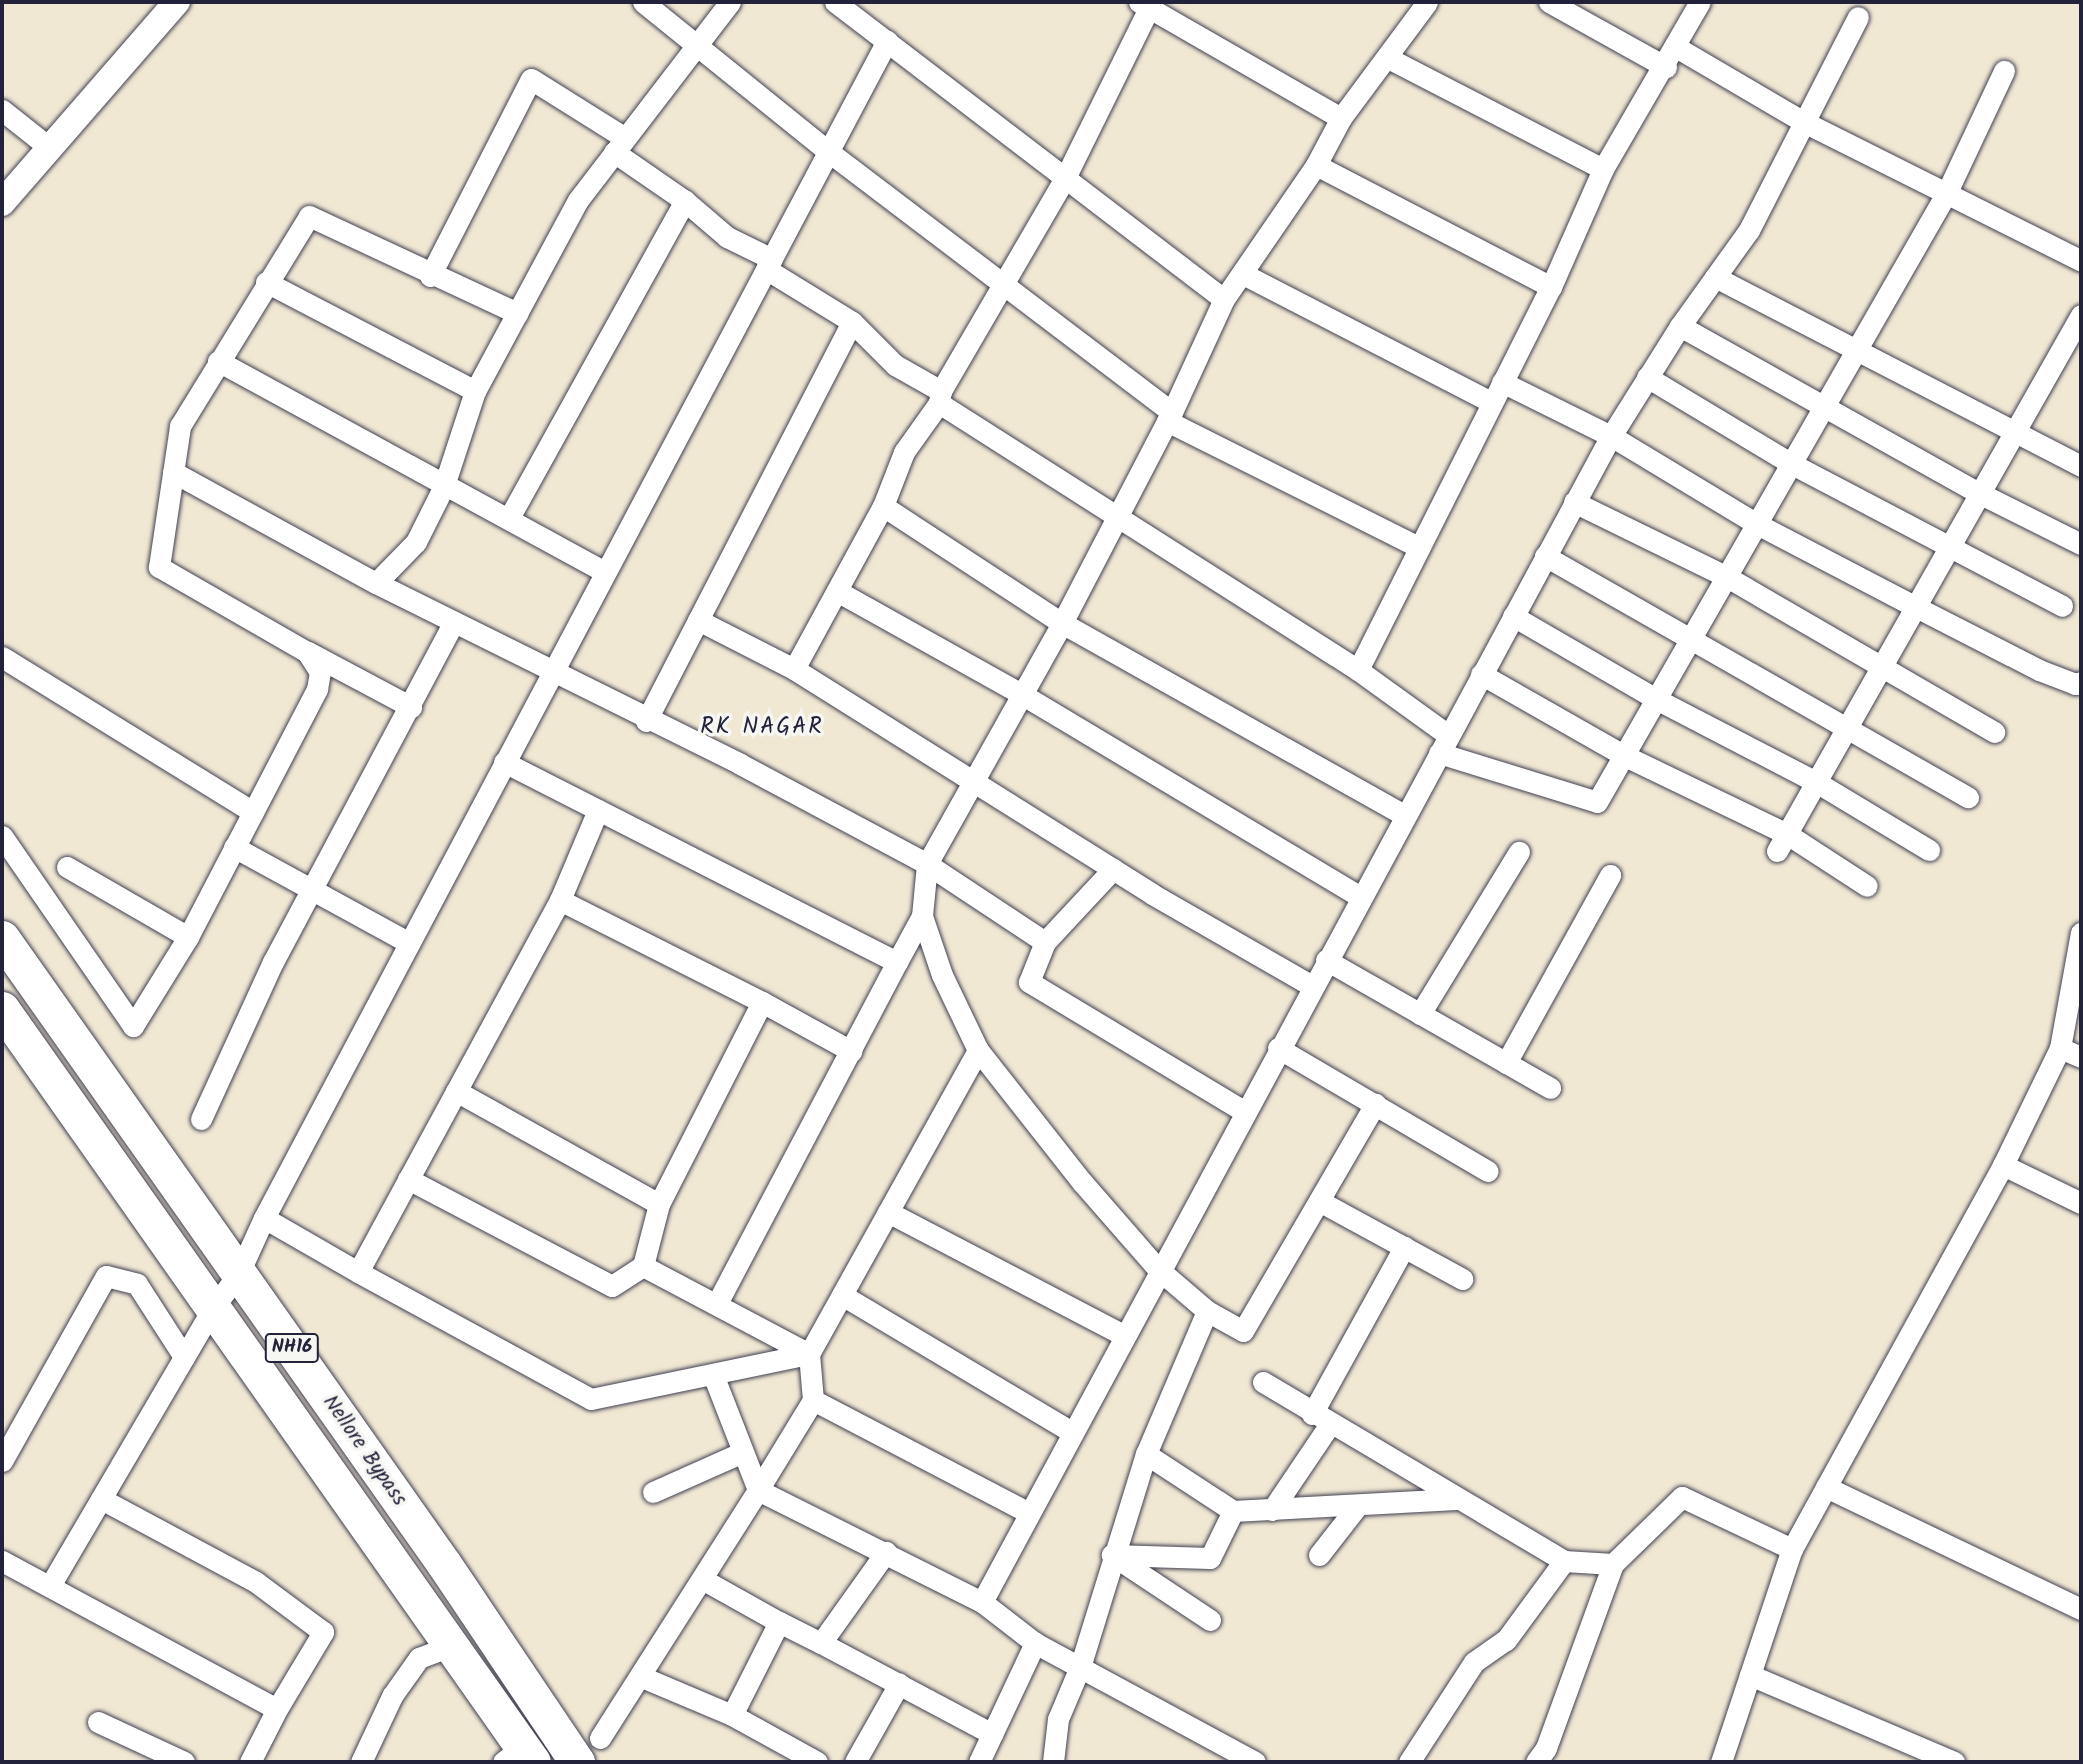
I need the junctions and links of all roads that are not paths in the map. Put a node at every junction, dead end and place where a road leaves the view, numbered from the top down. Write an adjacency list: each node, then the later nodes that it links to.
1 (177, 2): 20 (street)
2 (643, 2): 11 (street)
3 (730, 2): 11 (street)
4 (835, 2): 10 (street)
5 (1549, 2): 14 (street)
6 (1700, 2): 12 (street)
7 (1147, 4): 17 (street); 24 (street)
8 (1420, 4): 13 (street)
9 (1858, 17): 18 (street)
10 (887, 41): 21 (street); 24 (street)
11 (698, 46): 19 (street); 21 (street)
12 (1676, 47): 14 (street); 18 (street)
13 (1388, 58): 17 (street); 23 (street)
14 (1666, 67): 23 (street)
15 (2004, 71): 25 (street)
16 (2, 110): 20 (street)
17 (1341, 118): 22 (street)
18 (1802, 121): 25 (street); 32 (street)
19 (620, 145): 26 (street); 31 (street); 37 (street)
20 (50, 148): 27 (street)
21 (830, 152): 29 (street); 34 (street)
22 (1316, 165): 30 (street); 35 (street)
23 (1604, 169): 35 (street)
24 (1066, 176): 34 (street); 36 (street)
25 (1947, 192): 28 (street); 41 (street)
26 (685, 201): 29 (street); 59 (street)
27 (2, 203)
28 (2081, 261)
29 (769, 264): 39 (street); 66 (street)
30 (1244, 274): 36 (street); 47 (street)
31 (430, 276): 33 (street); 37 (street)
32 (1714, 277): 40 (street); 41 (street)
33 (266, 282): 42 (street); 45 (street)
34 (1004, 285): 46 (street); 49 (street)
35 (1551, 287): 44 (street)
36 (1224, 299): 49 (street)
37 (517, 313): 45 (street)
38 (2081, 315): 50 (street)
39 (852, 322): 46 (street); 73 (street)
40 (1680, 326): 43 (street); 48 (street)
41 (1856, 353): 48 (street); 50 (street)
42 (218, 361): 54 (street); 55 (street)
43 (1647, 377): 51 (street); 52 (street)
44 (1502, 382): 47 (street); 51 (street)
45 (475, 391): 55 (street)
46 (940, 397): 58 (street); 60 (street)
47 (1491, 402): 63 (street)
48 (1825, 407): 52 (street); 56 (street)
49 (1170, 416): 60 (street); 63 (street)
50 (2016, 433): 53 (street); 56 (street)
51 (1611, 436): 57 (street); 61 (street)
52 (1792, 464): 61 (street); 64 (street)
53 (2081, 466)
54 (173, 472): 68 (street); 77 (street)
55 (444, 486): 59 (street); 68 (street)
56 (1981, 494): 62 (street); 64 (street)
57 (1574, 502): 65 (street); 67 (street)
58 (883, 506): 69 (street); 75 (street)
59 (509, 518): 66 (street)
60 (1116, 519): 75 (street); 81 (street)
61 (1757, 524): 67 (street); 71 (street)
62 (2081, 544)
63 (1419, 547): 81 (street)
64 (1950, 548): 70 (street); 71 (street)
65 (1545, 556): 72 (street); 76 (street)
66 (605, 572): 82 (street)
67 (1727, 577): 76 (street); 79 (street)
68 (376, 583): 74 (street)
69 (837, 591): 80 (street); 85 (street)
70 (2062, 606)
71 (1916, 607): 79 (street); 84 (street)
72 (1513, 616): 83 (street); 86 (street)
73 (698, 620): 80 (street); 88 (street)
74 (453, 624): 82 (street); 87 (street)
75 (1062, 624): 85 (street); 99 (street)
76 (1689, 641): 86 (street); 89 (street)
77 (307, 652): 87 (street); 98 (street)
78 (2, 657): 98 (street)
79 (1882, 668): 89 (street); 90 (street)
80 (794, 669): 94 (street)
81 (1358, 670): 91 (street)
82 (553, 671): 88 (street); 93 (street)
83 (1481, 674): 91 (street); 92 (street)
84 (2081, 682)
85 (1023, 695): 94 (street); 111 (street)
86 (1656, 699): 92 (street); 95 (street)
87 (411, 706): 110 (street)
88 (646, 721): 105 (street)
89 (1848, 727): 95 (street); 96 (street)
90 (1994, 732)
91 (1443, 744): 92 (street); 99 (street)
92 (1623, 755): 101 (street)
93 (504, 762): 97 (street); 118 (street)
94 (975, 779): 105 (street); 107 (street)
95 (1816, 782): 101 (street); 103 (street)
96 (1968, 797)
97 (598, 810): 112 (street); 120 (street)
98 (253, 812): 102 (street)
99 (1404, 815): 111 (street)
100 (2, 836): 115 (street)
101 (1782, 842): 109 (street)
102 (234, 847): 110 (street); 115 (street)
103 (1929, 850)
104 (1518, 852): 124 (street)
105 (927, 864): 113 (street); 117 (street)
106 (67, 867): 115 (street)
107 (1113, 869): 117 (street); 121 (street)
108 (1610, 875): 130 (street)
109 (1867, 886)
110 (311, 891): 118 (street); 135 (street)
111 (1360, 897): 119 (street)
112 (560, 900): 122 (street); 132 (street)
113 (922, 916): 120 (street); 127 (street)
114 (2081, 933): 126 (street)
115 (188, 937)
116 (2, 938): 148 (highway, Nellore Bypass / NH16)
117 (1045, 942): 134 (street)
118 (409, 943): 143 (street)
119 (1326, 960): 121 (street); 124 (street)
120 (897, 962): 128 (street)
121 (1312, 986): 125 (street)
122 (762, 1002): 128 (street); 141 (street)
123 (2, 1009): 152 (highway, Nellore Bypass / NH16)
124 (1420, 1014): 130 (street)
125 (1278, 1048): 133 (street); 134 (street)
126 (2060, 1048): 129 (street); 136 (street)
127 (978, 1049): 142 (street); 146 (street)
128 (850, 1051): 151 (street)
129 (2081, 1057)
130 (1506, 1063): 131 (street)
131 (1550, 1088)
132 (456, 1091): 138 (street); 141 (street)
133 (1375, 1104): 137 (street); 139 (street)
134 (1244, 1111): 146 (street)
135 (201, 1119)
136 (2003, 1165): 140 (street); 165 (street)
137 (1488, 1171)
138 (408, 1179): 145 (street); 147 (street)
139 (1321, 1202): 144 (street); 153 (street)
140 (2081, 1203)
141 (659, 1204): 145 (street)
142 (888, 1212): 150 (street); 154 (street)
143 (264, 1218): 147 (street); 148 (street)
144 (1404, 1247): 149 (street); 160 (street)
145 (643, 1266): 151 (street)
146 (1158, 1269): 153 (street); 154 (street)
147 (358, 1272): 157 (street)
148 (239, 1273): 152 (street); 198 (highway, Nellore Bypass / NH16)
149 (1462, 1279)
150 (842, 1295): 155 (street); 161 (street)
151 (717, 1303): 155 (street)
152 (213, 1308): 156 (street); 189 (highway, Nellore Bypass / NH16)
153 (1207, 1311): 163 (street)
154 (1123, 1335): 161 (street)
155 (809, 1354): 157 (street); 159 (street)
156 (184, 1357): 164 (street); 168 (street)
157 (714, 1377): 162 (street)
158 (1263, 1382): 160 (street)
159 (813, 1400): 166 (street); 173 (street)
160 (1321, 1419): 169 (street); 171 (street)
161 (1072, 1432): 173 (street)
162 (743, 1452): 166 (street); 167 (street)
163 (1146, 1454): 172 (street); 176 (street)
164 (2, 1461)
165 (1826, 1488): 174 (street); 184 (street)
166 (758, 1490): 175 (street); 181 (street)
167 (653, 1492)
168 (101, 1499): 182 (street); 194 (street)
169 (1455, 1499): 170 (street); 179 (street)
170 (1358, 1505): 171 (street); 177 (street)
171 (1272, 1510): 172 (street)
172 (1233, 1511): 176 (street)
173 (1030, 1513): 183 (street)
174 (1792, 1549): 180 (street); 191 (street)
175 (886, 1552): 183 (street); 187 (street)
176 (1112, 1555): 185 (street); 190 (street)
177 (1320, 1555)
178 (2, 1561): 182 (street)
179 (1564, 1561): 180 (street); 208 (street)
180 (1613, 1564): 209 (street)
181 (702, 1579): 186 (street); 192 (street)
182 (51, 1584): 194 (street)
183 (982, 1602): 188 (street)
184 (2081, 1609)
185 (1210, 1620)
186 (779, 1622): 187 (street); 195 (street)
187 (821, 1643): 193 (street)
188 (1035, 1643): 190 (street); 197 (street)
189 (450, 1646): 199 (highway, Nellore Bypass / NH16); 202 (street)
190 (1080, 1667): 206 (street); 207 (street)
191 (1750, 1675): 210 (street); 211 (street)
192 (642, 1677): 195 (street); 198 (street)
193 (899, 1684): 197 (street); 204 (street)
194 (277, 1709): 201 (street)
195 (732, 1715): 203 (street)
196 (98, 1722): 200 (street)
197 (992, 1734): 205 (street)
198 (588, 1750)
199 (519, 1757)
200 (184, 1762)
201 (250, 1762)
202 (360, 1762)
203 (817, 1762)
204 (855, 1762)
205 (979, 1762)
206 (1053, 1762)
207 (1255, 1762)
208 (1409, 1762)
209 (1536, 1762)
210 (1721, 1762)
211 (1954, 1762)

